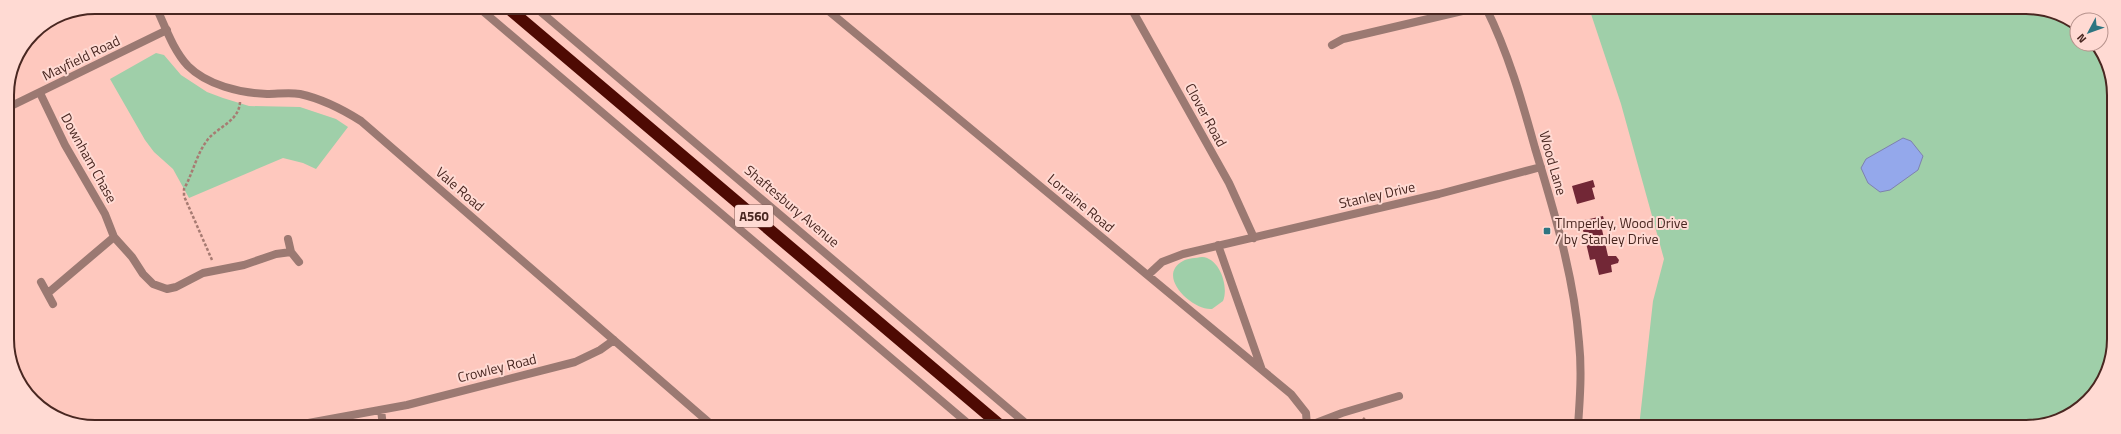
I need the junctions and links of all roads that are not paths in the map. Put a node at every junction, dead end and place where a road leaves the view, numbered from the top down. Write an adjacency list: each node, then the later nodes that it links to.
1 (159, 14): 9 (street, Vale Road)
2 (486, 14): 31 (street)
3 (515, 14): 32 (highway, A560)
4 (543, 14): 33 (street, Shaftesbury Avenue)
5 (832, 14): 20 (street, Lorraine Road)
6 (1134, 14): 15 (street, Clover Road)
7 (1449, 14): 10 (street)
8 (1489, 14): 13 (street, Wood Lane)
9 (167, 30): 11 (street, Mayfield Road); 24 (street, Vale Road)
10 (1332, 45)
11 (40, 92): 12 (street, Mayfield Road); 14 (street, Downham Chase)
12 (14, 105)
13 (1541, 167): 15 (street, Stanley Drive); 36 (street, Wood Lane)
14 (114, 237): 18 (street, Downham Chase); 22 (street)
15 (1254, 238): 17 (street, Stanley Drive)
16 (288, 239): 18 (street)
17 (1218, 246): 20 (street, Stanley Drive); 25 (street)
18 (292, 252): 19 (street)
19 (298, 262)
20 (1148, 275): 25 (street, Lorraine Road)
21 (41, 282): 22 (street)
22 (48, 293): 23 (street)
23 (53, 304)
24 (614, 340): 27 (street, Crowley Road); 30 (street, Vale Road)
25 (1263, 371): 34 (street, Lorraine Road)
26 (1399, 396): 35 (street)
27 (381, 410): 28 (street, Crowley Road); 29 (street)
28 (325, 420)
29 (382, 420)
30 (706, 420)
31 (964, 420)
32 (994, 420)
33 (1022, 420)
34 (1307, 420)
35 (1323, 420)
36 (1578, 420)

